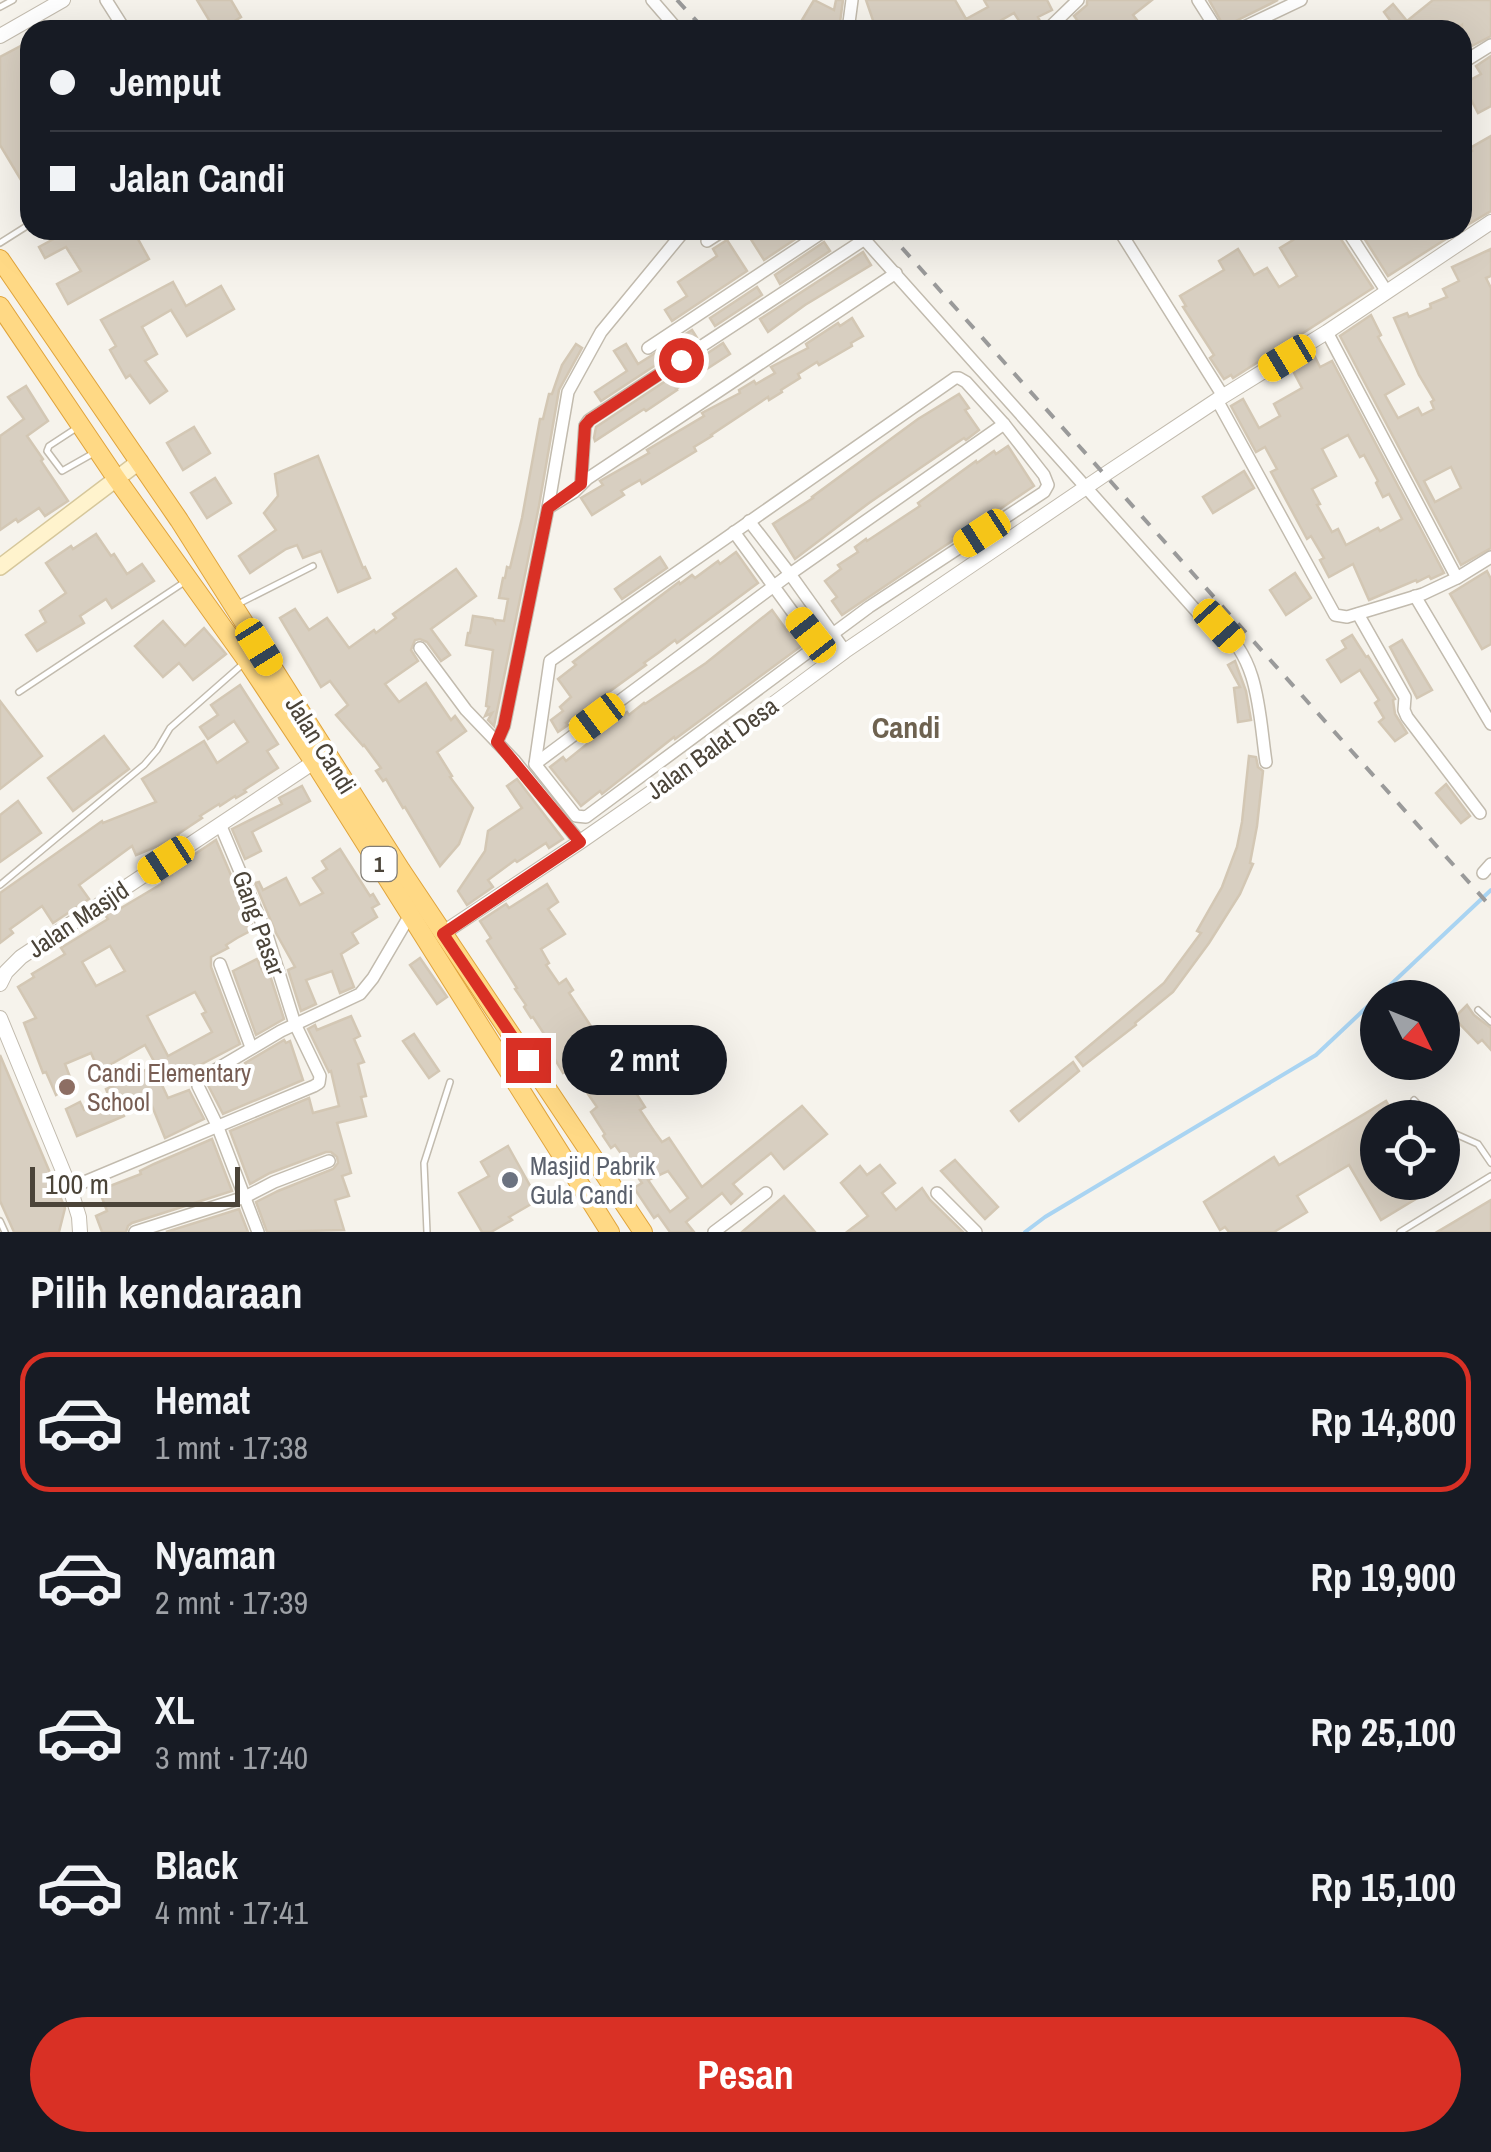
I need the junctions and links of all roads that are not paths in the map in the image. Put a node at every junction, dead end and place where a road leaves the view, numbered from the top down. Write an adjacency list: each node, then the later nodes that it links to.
1 (13, 0): 6 (lane)
2 (63, 0): 7 (street)
3 (652, 0): 8 (street)
4 (1078, 0): 9 (street)
5 (1301, 0): 10 (street)
6 (0, 7)
7 (28, 20)
8 (669, 20)
9 (1057, 20)
10 (1259, 20)
11 (677, 240): 32 (street)
12 (811, 240): 23 (street)
13 (853, 240): 31 (street)
14 (865, 240): 19 (street)
15 (1125, 240): 24 (street)
16 (1353, 240): 20 (street)
17 (1464, 240): 20 (street, Jalan Balat Desa)
18 (0, 259): 28 (highway, Jalan Candi / 1)
19 (896, 273): 30 (street); 31 (street)
20 (1387, 292): 22 (street, Jalan Balat Desa)
21 (0, 306): 26 (highway, Jalan Candi / 1)
22 (1327, 332): 24 (street, Jalan Balat Desa); 39 (street)
23 (648, 348)
24 (1220, 398): 30 (street, Jalan Balat Desa); 44 (street)
25 (1004, 424): 33 (street); 38 (street); 45 (street)
26 (80, 425): 27 (highway, Jalan Candi / 1); 27 (lane)
27 (97, 450): 29 (highway, Jalan Candi / 1)
28 (140, 461): 29 (main road); 43 (highway, Jalan Candi / 1)
29 (116, 478): 36 (main road); 40 (highway, Jalan Candi / 1)
30 (1086, 487): 48 (street, Jalan Balat Desa); 55 (street)
31 (577, 488): 32 (street)
32 (553, 506): 53 (street)
33 (749, 521): 34 (street); 38 (street)
34 (734, 532): 41 (street); 56 (street)
35 (1491, 557): 39 (street)
36 (0, 566)
37 (313, 566): 43 (lane)
38 (790, 574): 41 (street); 45 (street)
39 (1457, 578): 42 (street)
40 (188, 580): 49 (highway, Jalan Candi / 1); 51 (lane)
41 (774, 587): 46 (street); 56 (street)
42 (1415, 596): 44 (street); 52 (street)
43 (234, 606): 62 (highway, Jalan Candi / 1)
44 (1358, 614): 57 (street)
45 (833, 634): 46 (street); 48 (street)
46 (818, 646): 50 (street); 56 (street)
47 (420, 648): 53 (street)
48 (845, 651): 50 (street, Jalan Balat Desa)
49 (247, 661): 54 (highway, Jalan Candi / 1); 60 (lane)
50 (829, 662): 59 (street, Jalan Balat Desa)
51 (19, 692)
52 (1491, 724)
53 (498, 743): 59 (street)
54 (314, 762): 58 (street, Jalan Masjid); 61 (highway, Jalan Candi / 1)
55 (1266, 762)
56 (536, 764)
57 (1480, 813)
58 (220, 824): 64 (street, Jalan Masjid); 68 (street, Gang Pasar)
59 (580, 842): 62 (street, Jalan Balat Desa)
60 (0, 886)
61 (410, 914): 68 (street); 86 (highway, Jalan Candi / 1)
62 (443, 934): 87 (highway, Jalan Candi / 1)
63 (220, 964): 69 (street)
64 (0, 984)
65 (1478, 1010): 67 (lane)
66 (0, 1018): 76 (street)
67 (1491, 1022)
68 (295, 1024): 69 (street); 71 (street, Gang Pasar)
69 (251, 1047): 71 (street)
70 (450, 1082): 85 (lane)
71 (217, 1126): 76 (street); 79 (street)
72 (1460, 1136): 74 (lane)
73 (329, 1161): 79 (street)
74 (1491, 1163)
75 (1491, 1176): 90 (lane)
76 (70, 1188): 82 (street)
77 (766, 1192): 88 (street)
78 (937, 1194): 89 (street)
79 (245, 1197): 83 (street); 84 (street)
80 (0, 1221): 81 (lane)
81 (5, 1232)
82 (80, 1232)
83 (135, 1232)
84 (258, 1232)
85 (427, 1232)
86 (610, 1232)
87 (643, 1232)
88 (714, 1232)
89 (976, 1232)
90 (1400, 1232)

